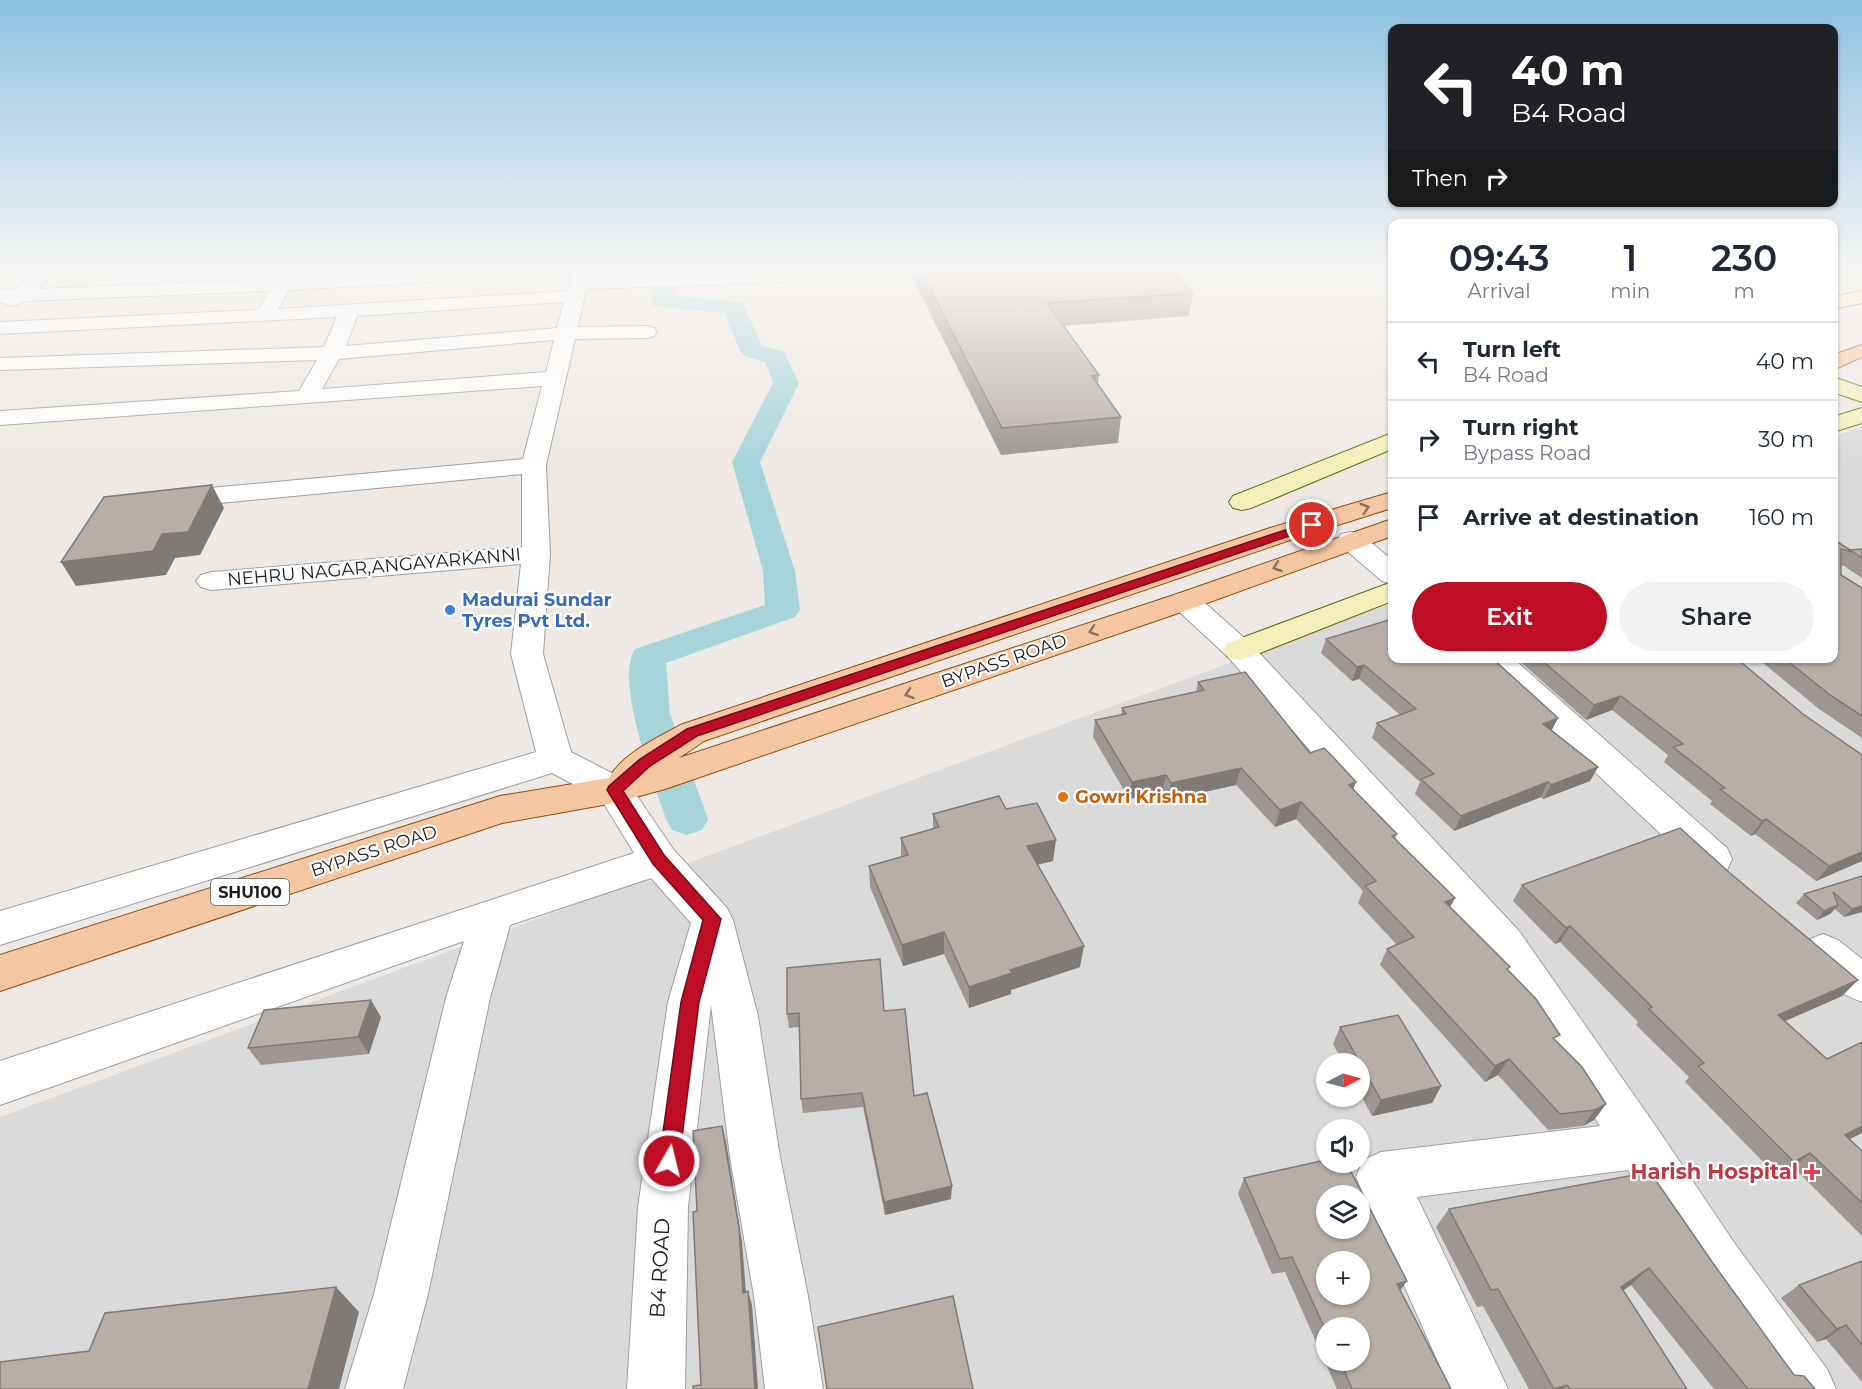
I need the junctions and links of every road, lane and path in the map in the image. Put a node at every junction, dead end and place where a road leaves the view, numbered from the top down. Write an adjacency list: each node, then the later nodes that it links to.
1 (340, 333): 5 (street)
2 (567, 333): 3 (street); 5 (street); 9 (street)
3 (581, 333)
4 (1862, 351): 7 (main road)
5 (332, 353): 6 (street); 13 (street)
6 (0, 364)
7 (1838, 370)
8 (1862, 374): 10 (main road)
9 (556, 378): 13 (street); 18 (street)
10 (1838, 378)
11 (1838, 382): 12 (street)
12 (1862, 395)
13 (306, 397): 15 (street)
14 (1862, 415): 16 (street)
15 (0, 418)
16 (1838, 423)
17 (1388, 442): 21 (street)
18 (534, 465): 19 (street); 24 (street)
19 (199, 497)
20 (1388, 501): 31 (main road, BYPASS ROAD / SHU100, one-way to 20)
21 (1242, 502)
22 (1388, 527): 23 (main road, BYPASS ROAD / SHU100)
23 (1351, 540): 25 (street); 28 (main road, BYPASS ROAD / SHU100, one-way to 28)
24 (536, 554): 26 (street, NEHRU NAGAR,ANGAYARKANNI); 32 (street)
25 (1388, 572)
26 (211, 581)
27 (1388, 593): 29 (street)
28 (1185, 601): 29 (street); 31 (main road, BYPASS ROAD / SHU100, one-way to 31)
29 (1239, 650): 43 (street)
30 (1498, 663): 35 (street)
31 (694, 749): 33 (main road, BYPASS ROAD / SHU100)
32 (555, 759): 33 (street); 38 (street)
33 (637, 777): 34 (street); 40 (main road, BYPASS ROAD / SHU100)
34 (659, 860): 36 (street); 37 (street)
35 (1734, 878)
36 (493, 914): 42 (street); 44 (street)
37 (712, 919): 45 (street, B4 ROAD); 46 (street)
38 (0, 928)
39 (1798, 931): 41 (street)
40 (0, 973)
41 (1862, 984)
42 (0, 1083)
43 (1640, 1144): 47 (street); 48 (street)
44 (374, 1389)
45 (656, 1389)
46 (794, 1389)
47 (1479, 1389)
48 (1807, 1389)

